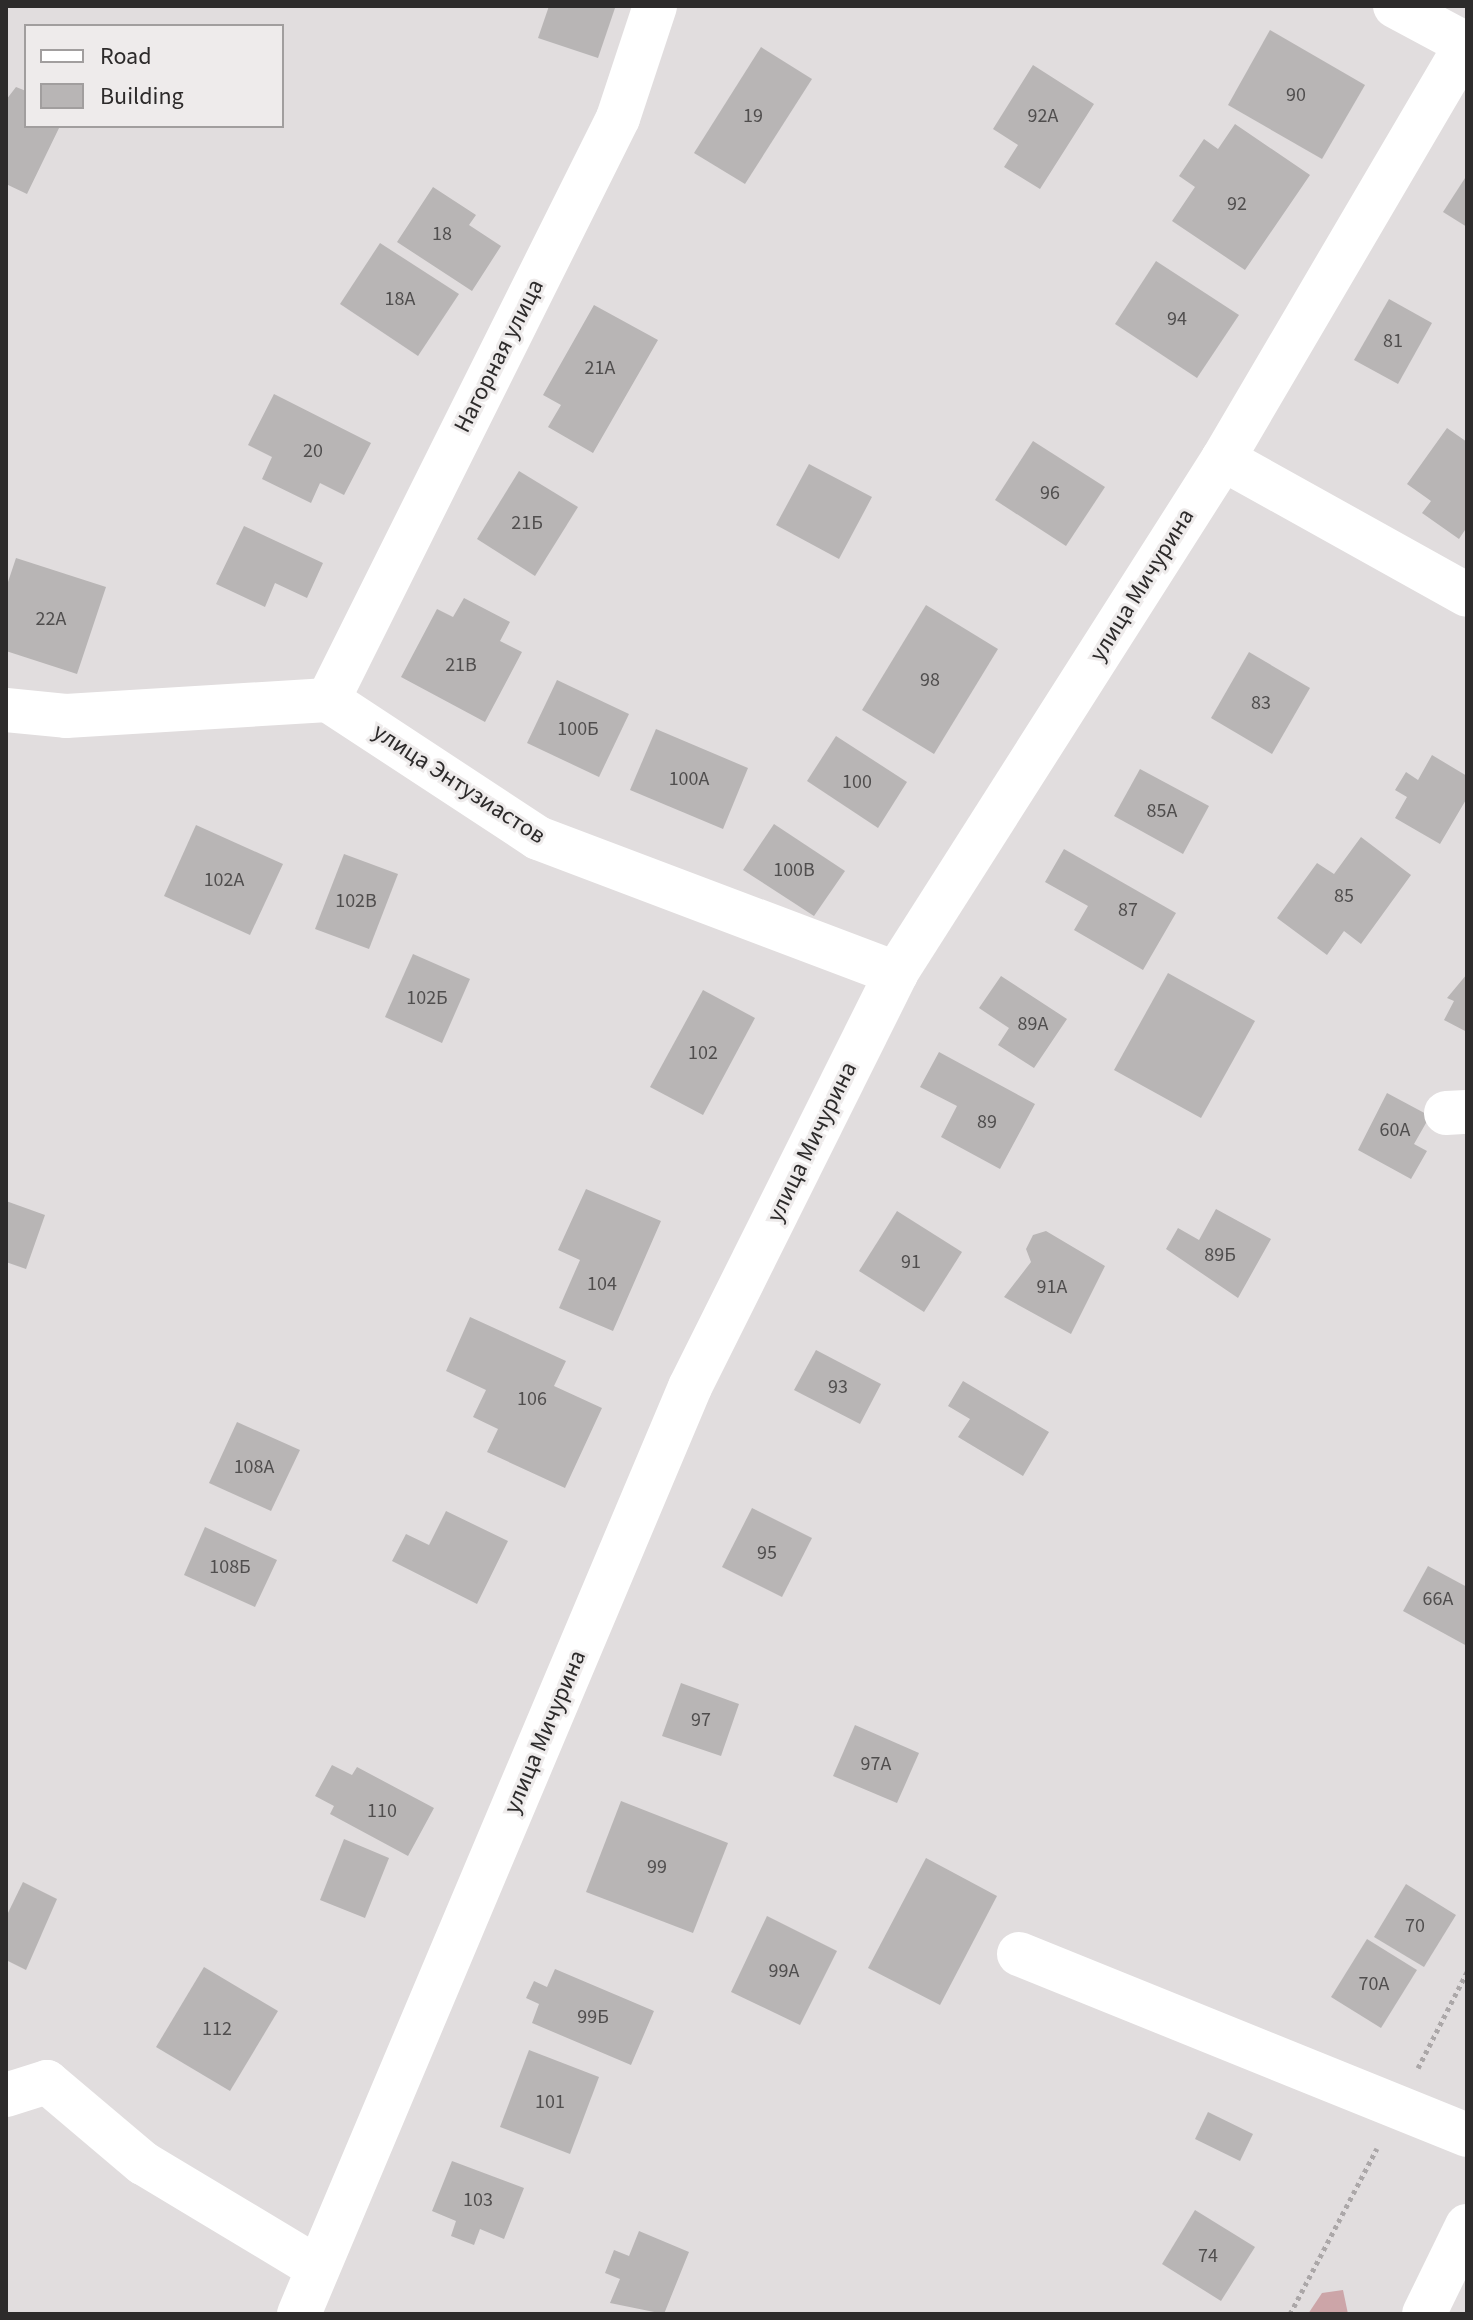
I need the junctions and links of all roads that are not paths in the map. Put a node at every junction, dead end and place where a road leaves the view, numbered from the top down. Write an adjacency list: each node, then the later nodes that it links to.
1 (655, 6): 6 (street, Нагорная улица)
2 (1395, 6): 3 (street)
3 (1467, 44): 4 (street, улица Мичурина)
4 (1223, 459): 5 (street); 8 (street, улица Мичурина)
5 (1467, 595)
6 (328, 700): 7 (street); 8 (street, улица Энтузиастов)
7 (6, 710)
8 (896, 973): 13 (street, улица Мичурина)
9 (1019, 1954): 11 (street)
10 (6, 2095): 13 (street)
11 (1467, 2135)
12 (1467, 2226): 15 (street)
13 (318, 2268): 14 (street, улица Мичурина)
14 (299, 2314)
15 (1424, 2314)

